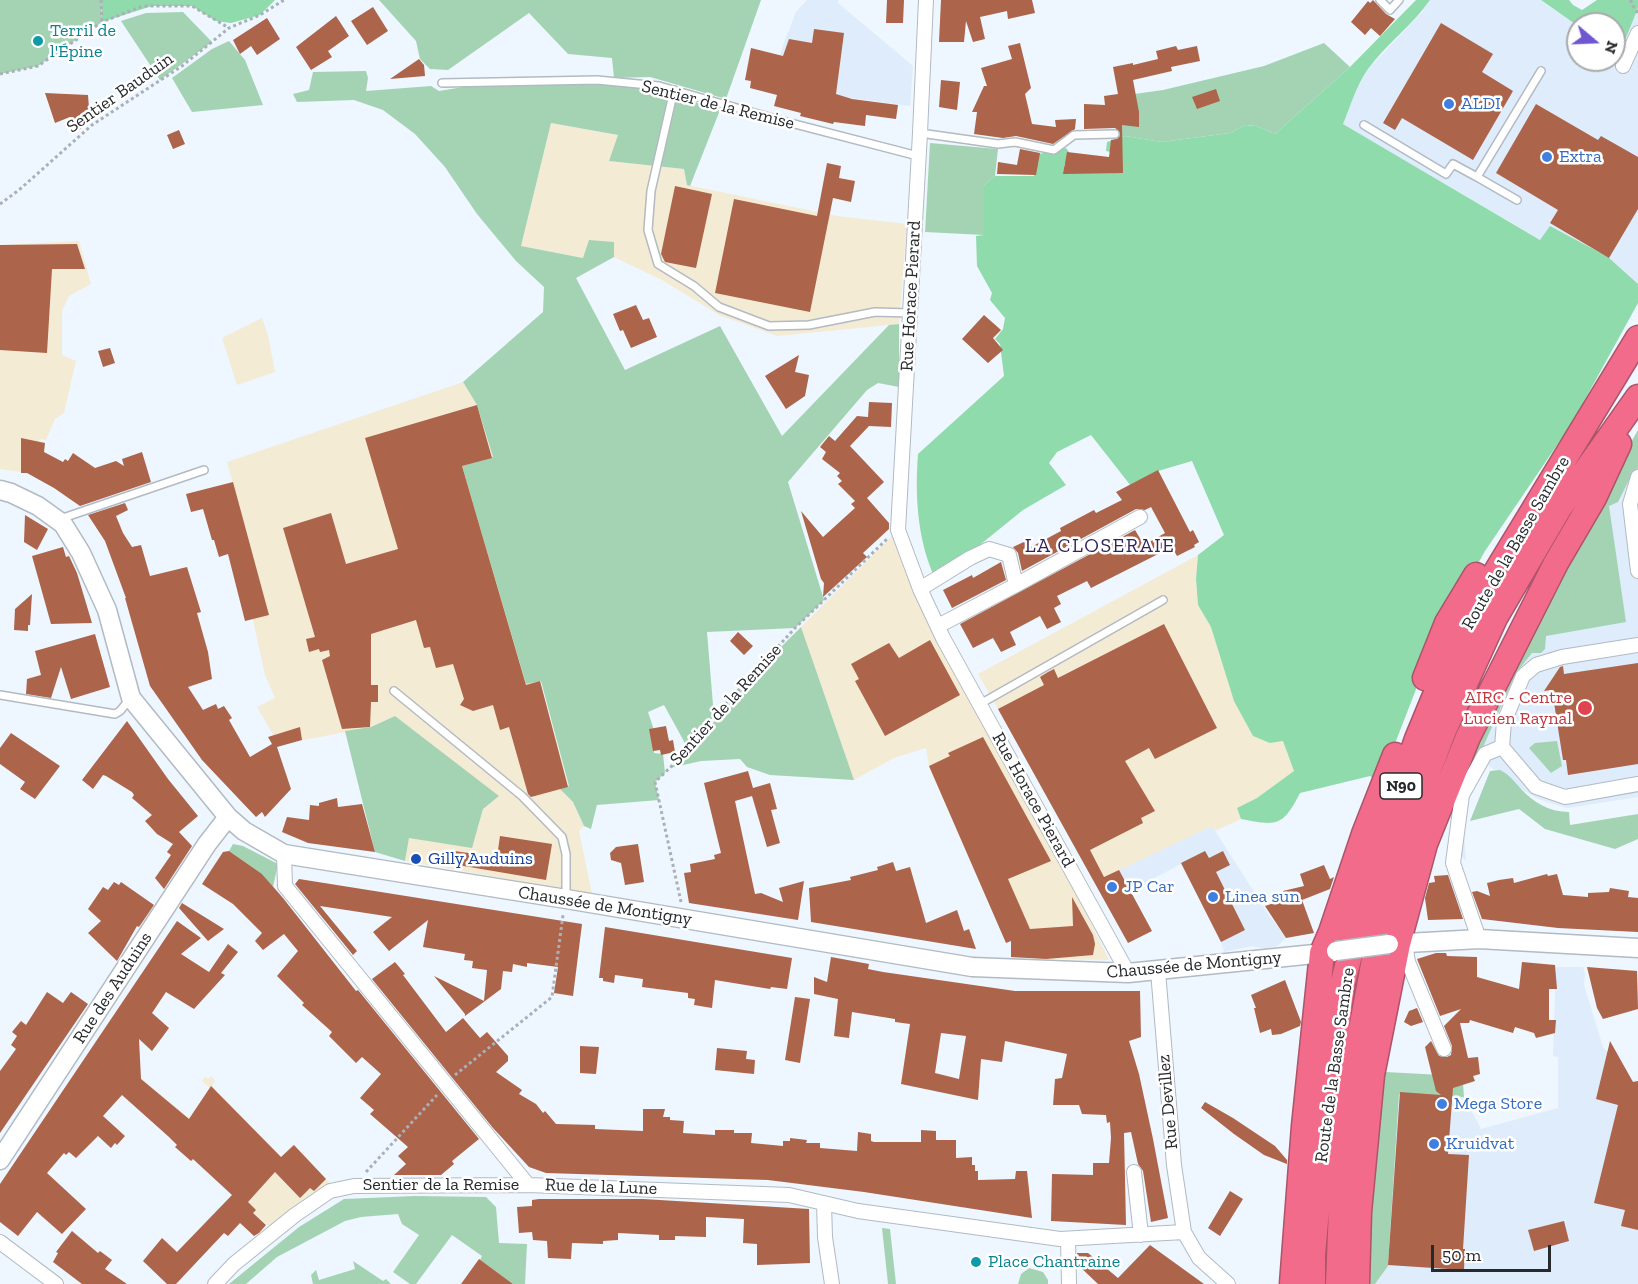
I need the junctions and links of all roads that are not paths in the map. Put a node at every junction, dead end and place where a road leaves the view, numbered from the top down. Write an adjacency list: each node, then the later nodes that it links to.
1 (926, 0): 10 (street, Rue Horace Pierard)
2 (1380, 0): 3 (lane)
3 (1399, 0)
4 (1638, 33): 5 (street)
5 (1626, 59)
6 (1541, 71): 13 (lane)
7 (442, 83): 8 (lane, Sentier de la Remise)
8 (674, 90): 12 (lane, Sentier de la Remise); 15 (lane)
9 (1364, 125): 13 (lane)
10 (920, 133): 11 (lane); 12 (street, Rue Horace Pierard)
11 (1115, 134)
12 (918, 156): 15 (street, Rue Horace Pierard)
13 (1477, 177): 14 (lane)
14 (1517, 200)
15 (910, 313): 27 (street, Rue Horace Pierard)
16 (1638, 338): 17 (highway, Route de la Basse Sambre / N90)
17 (1610, 386): 43 (highway); 61 (highway, Route de la Basse Sambre / N90)
18 (1638, 397): 62 (highway, Route de la Basse Sambre / N90)
19 (1638, 402): 41 (highway)
20 (204, 470): 24 (lane)
21 (1638, 477): 25 (street)
22 (0, 490): 24 (main road, Chaussée de Montigny)
23 (1140, 517): 26 (street)
24 (58, 520): 33 (main road, Chaussée de Montigny)
25 (1638, 571)
26 (1016, 585): 27 (street); 29 (street)
27 (920, 589): 29 (street, Rue Horace Pierard)
28 (1163, 600): 34 (lane)
29 (938, 626): 34 (street, Rue Horace Pierard)
30 (1638, 645): 35 (street)
31 (394, 691): 39 (lane)
32 (0, 695): 33 (lane)
33 (131, 698): 37 (main road, Chaussée de Montigny)
34 (980, 704): 45 (street, Rue Horace Pierard)
35 (1502, 747): 36 (street); 40 (street)
36 (1638, 784)
37 (228, 817): 38 (main road, Chaussée de Montigny); 47 (main road, Rue des Auduins)
38 (284, 854): 39 (main road, Chaussée de Montigny); 49 (street, Rue de la Lune)
39 (566, 899): 45 (main road, Chaussée de Montigny)
40 (1479, 939): 41 (main road, Chaussée de Montigny); 42 (main road, Chaussée de Montigny)
41 (1397, 944): 43 (main road, Chaussée de Montigny, bridge); 46 (street); 63 (highway)
42 (1638, 948)
43 (1329, 952): 44 (main road, Chaussée de Montigny); 60 (highway)
44 (1158, 971): 45 (main road, Chaussée de Montigny); 51 (street, Rue Devillez)
45 (1128, 973)
46 (1444, 1050)
47 (0, 1161)
48 (1134, 1172): 52 (street)
49 (528, 1185): 50 (street, Rue de la Lune); 56 (street, Sentier de la Remise)
50 (824, 1203): 53 (street, Rue de la Lune); 57 (street)
51 (1184, 1232): 52 (street); 59 (street, Rue Devillez)
52 (1141, 1235): 53 (street, Rue de la Lune)
53 (1068, 1239): 58 (street)
54 (0, 1242): 55 (street)
55 (57, 1284)
56 (214, 1284)
57 (832, 1284)
58 (1069, 1284)
59 (1228, 1284)
60 (1292, 1284)
61 (1313, 1284)
62 (1338, 1284)
63 (1357, 1284)

